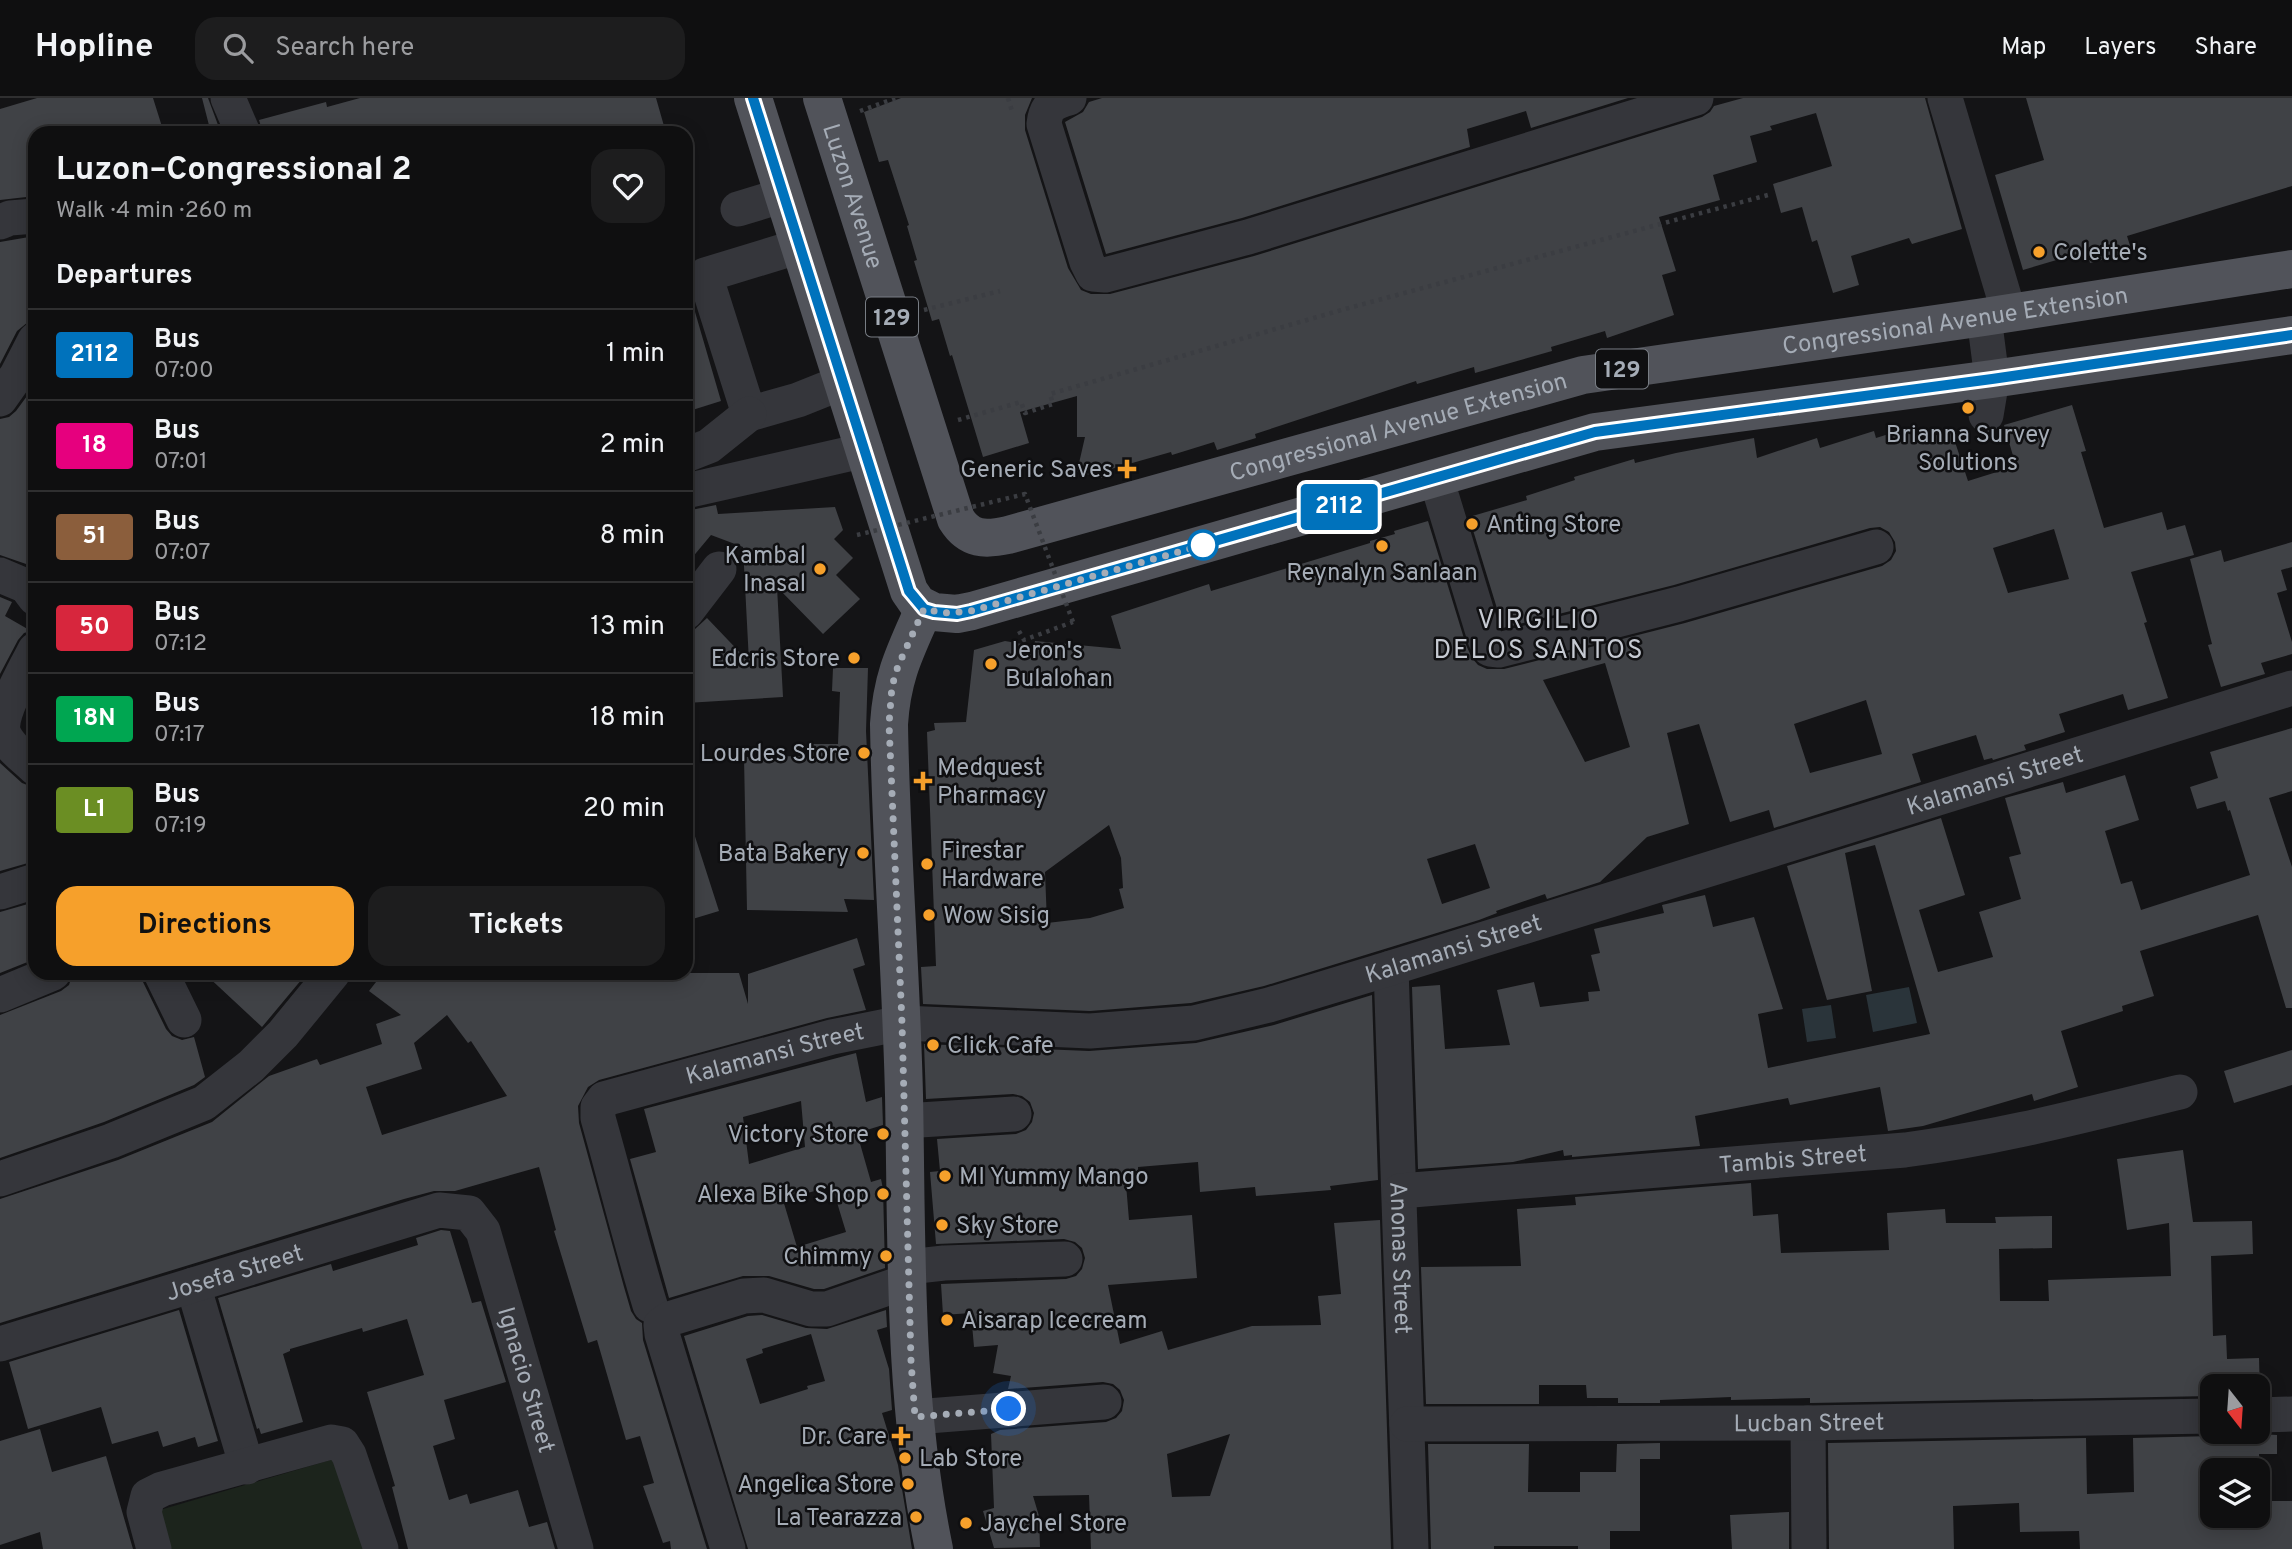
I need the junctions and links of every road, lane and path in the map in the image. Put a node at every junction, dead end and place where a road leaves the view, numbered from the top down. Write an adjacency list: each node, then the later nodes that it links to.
1 (228, 98): 7 (street)
2 (753, 98): 8 (main road, 129)
3 (822, 98): 18 (main road, Luzon Avenue / 129)
4 (1069, 98): 5 (street)
5 (1696, 98)
6 (1945, 98): 17 (street)
7 (255, 126)
8 (784, 195): 10 (street); 13 (main road, 129)
9 (1768, 195): 25 (path)
10 (738, 209)
11 (28, 217): 12 (street)
12 (0, 222)
13 (800, 246): 15 (street); 21 (main road, 129)
14 (2292, 269): 17 (main road, Congressional Avenue Extension / 129)
15 (695, 272): 24 (street)
16 (1000, 291): 18 (path)
17 (1997, 315): 22 (street); 30 (main road, Congressional Avenue Extension / 129)
18 (892, 317): 25 (main road, Luzon Avenue / 129)
19 (2292, 335): 22 (main road, 129)
20 (28, 364): 23 (street)
21 (843, 382): 24 (street); 26 (main road, 129)
22 (1989, 397): 28 (main road, 129)
23 (0, 399)
24 (749, 414): 27 (street)
25 (928, 429): 30 (main road, Luzon Avenue / 129)
26 (866, 450): 29 (street); 37 (main road, 129)
27 (693, 452)
28 (1436, 478): 32 (street); 37 (main road, 129)
29 (693, 489)
30 (967, 533)
31 (857, 535): 38 (path, bridge)
32 (1876, 547)
33 (719, 569): 36 (street)
34 (0, 575): 35 (street)
35 (28, 589)
36 (693, 603)
37 (924, 609): 51 (main road)
38 (1024, 639)
39 (28, 664): 41 (street)
40 (2292, 688): 45 (street, Kalamansi Street)
41 (5, 751): 42 (street)
42 (28, 764)
43 (28, 883): 44 (street)
44 (0, 892)
45 (1391, 968): 51 (street, Kalamansi Street); 56 (street, Anonas Street)
46 (35, 980): 49 (street)
47 (164, 980): 50 (street)
48 (328, 980): 55 (street)
49 (0, 995)
50 (184, 1020)
51 (902, 1023): 54 (main road); 61 (street, Kalamansi Street)
52 (2180, 1092): 56 (street, Tambis Street)
53 (1014, 1114): 54 (street)
54 (904, 1121): 59 (main road)
55 (0, 1179)
56 (1400, 1191): 69 (street, Anonas Street)
57 (469, 1213): 60 (street, Josefa Street); 73 (street, Ignacio Street)
58 (1065, 1259): 59 (street)
59 (908, 1274): 67 (main road); 74 (street)
60 (193, 1285): 62 (street, Josefa Street); 70 (street)
61 (650, 1305)
62 (0, 1345)
63 (1104, 1402): 67 (street)
64 (2270, 1415): 65 (street)
65 (2292, 1415)
66 (2200, 1416): 68 (street, Lucban Street)
67 (915, 1417): 75 (main road)
68 (1808, 1423): 69 (street, Lucban Street); 77 (street)
69 (1407, 1424): 76 (street, Anonas Street)
70 (247, 1466): 71 (street); 72 (street)
71 (154, 1549)
72 (381, 1549)
73 (576, 1549)
74 (728, 1549)
75 (934, 1549)
76 (1410, 1549)
77 (1809, 1549)

